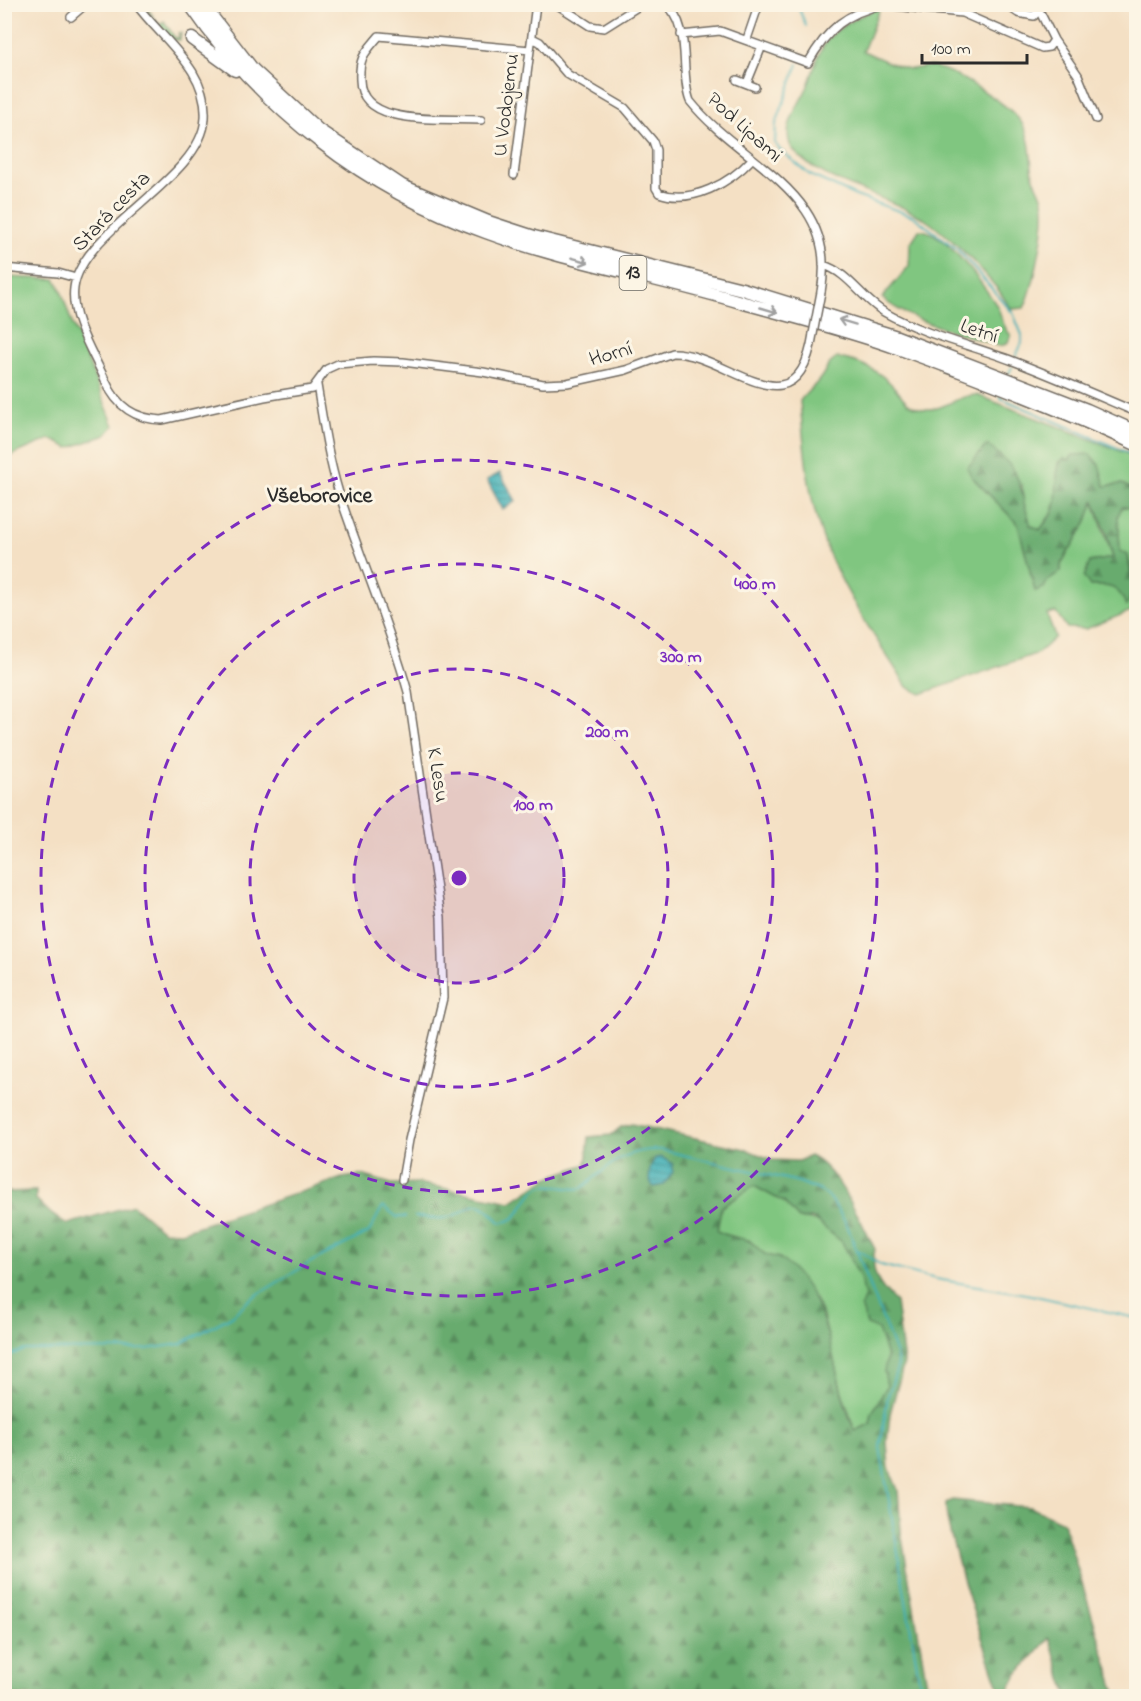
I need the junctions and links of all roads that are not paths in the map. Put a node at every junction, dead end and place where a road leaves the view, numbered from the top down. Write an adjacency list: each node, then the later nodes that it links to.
1 (86, 4): 15 (street)
2 (136, 4): 33 (street, Stará cesta)
3 (190, 4): 23 (highway, 13)
4 (202, 4): 36 (highway, 13, one-way to 4)
5 (536, 4): 17 (street, U Vodojemu)
6 (556, 4): 7 (street)
7 (642, 4)
8 (665, 4): 16 (street, Pod Lipami)
9 (759, 4): 19 (street)
10 (885, 4): 20 (street); 21 (street)
11 (1005, 4): 13 (street)
12 (1130, 4): 14 (street)
13 (1038, 7): 20 (street)
14 (1137, 9)
15 (71, 17)
16 (681, 35): 19 (street); 29 (street, Pod Lipami)
17 (532, 38): 22 (street, U Vodojemu); 29 (street)
18 (192, 39): 23 (highway)
19 (747, 39): 21 (street)
20 (1054, 40): 27 (street)
21 (762, 46): 25 (street)
22 (530, 50): 28 (street); 30 (street, U Vodojemu)
23 (248, 79): 37 (highway, 13, one-way to 37)
24 (737, 80): 25 (street)
25 (747, 83): 26 (street)
26 (755, 87)
27 (1096, 119)
28 (481, 120)
29 (752, 159): 31 (street, Pod Lipami)
30 (514, 175)
31 (823, 265): 34 (street, Horní, bridge); 35 (street, Letní)
32 (4, 268): 33 (street)
33 (76, 278): 34 (street, Stará cesta)
34 (317, 385): 38 (street, K Lesu)
35 (1137, 412)
36 (1137, 432)
37 (1137, 444)
38 (402, 1180)

